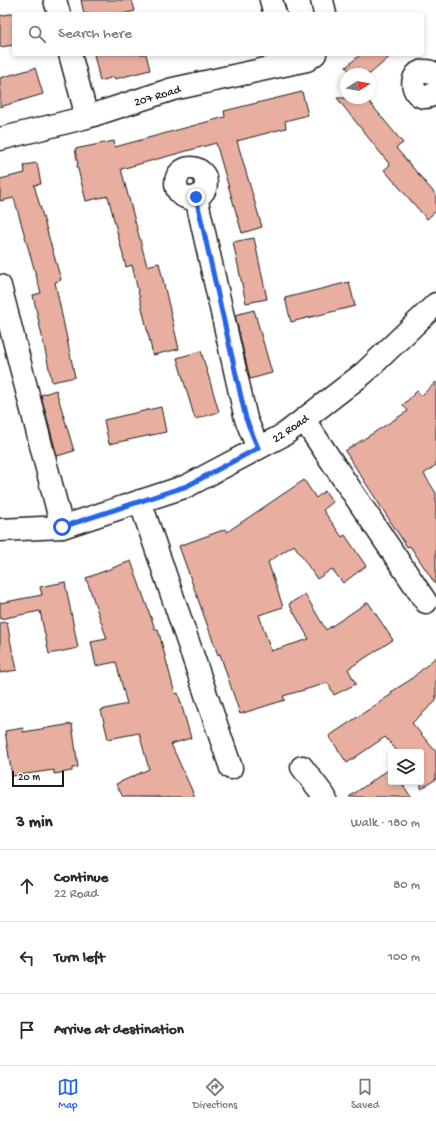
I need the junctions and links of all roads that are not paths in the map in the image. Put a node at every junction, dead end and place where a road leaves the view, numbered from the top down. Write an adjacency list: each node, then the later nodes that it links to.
1 (55, 0): 4 (street)
2 (271, 0): 5 (street)
3 (322, 0): 6 (street)
4 (58, 12)
5 (274, 12)
6 (325, 12)
7 (71, 56): 9 (street)
8 (303, 56): 9 (street, 207 Road)
9 (87, 117): 10 (street, 207 Road)
10 (0, 139)
11 (196, 197): 15 (street)
12 (0, 286): 17 (street)
13 (436, 304): 14 (street, 22 Road)
14 (304, 420): 15 (street, 22 Road); 19 (street)
15 (258, 448): 16 (street, 22 Road)
16 (140, 501): 17 (street, 22 Road); 21 (street)
17 (62, 527): 18 (street, 22 Road)
18 (0, 530)
19 (426, 602)
20 (302, 767): 22 (street)
21 (231, 768)
22 (325, 797)

